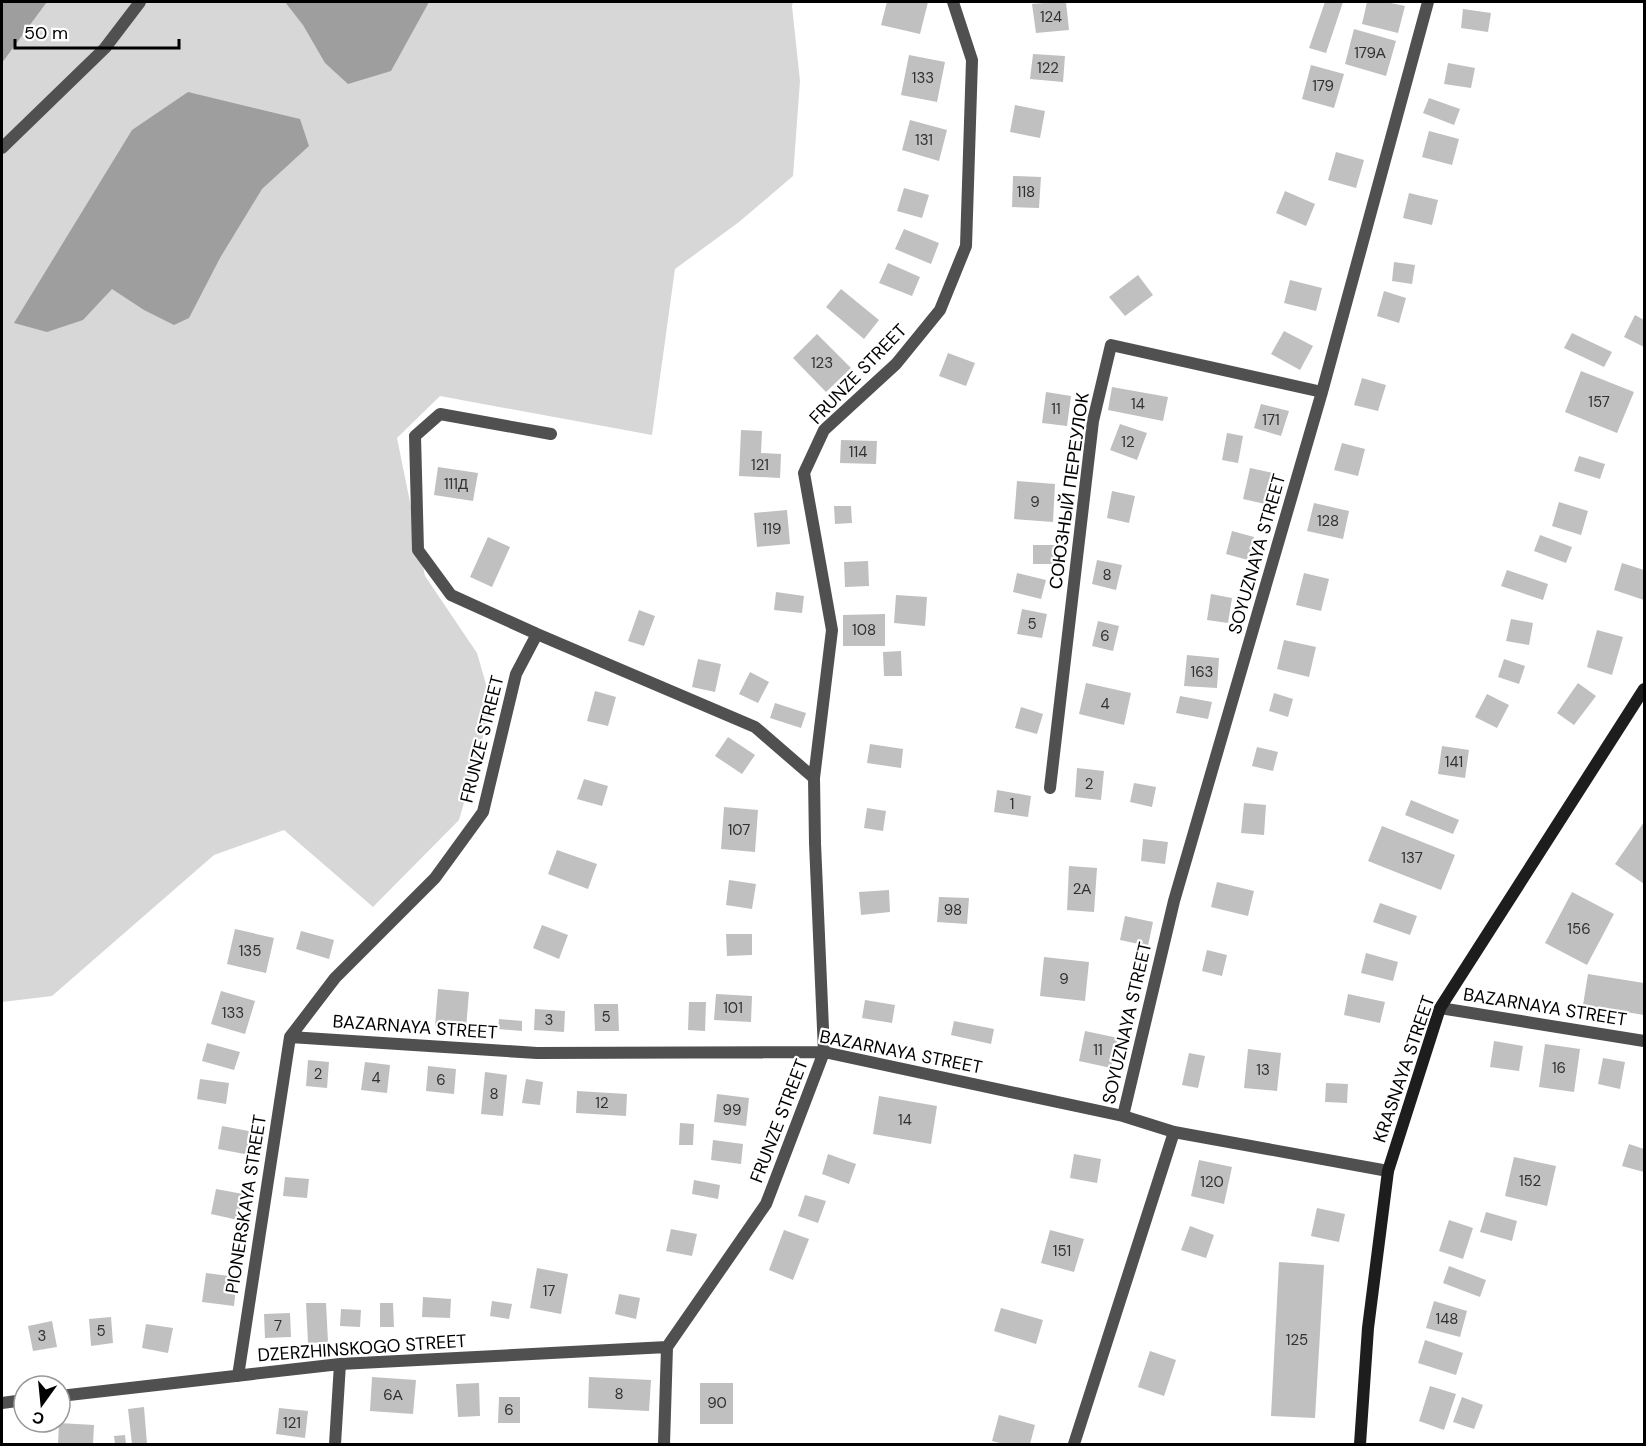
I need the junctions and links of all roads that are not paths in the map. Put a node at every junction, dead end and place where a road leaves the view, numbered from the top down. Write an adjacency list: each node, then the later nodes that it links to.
1 (140, 2): 4 (street)
2 (953, 2): 9 (street, FRUNZE STREET)
3 (1428, 2): 5 (street, SOYUZNAYA STREET)
4 (2, 148)
5 (1322, 392): 10 (street, СОЮЗНЫЙ ПЕРЕУЛОК); 15 (street, SOYUZNAYA STREET)
6 (551, 434): 7 (street)
7 (537, 634): 9 (street); 12 (street, FRUNZE STREET)
8 (1644, 689): 11 (street, KRASNAYA STREET)
9 (814, 778): 14 (street, FRUNZE STREET)
10 (1050, 788)
11 (1440, 1008): 13 (street, BAZARNAYA STREET); 17 (street, KRASNAYA STREET)
12 (290, 1037): 14 (street, BAZARNAYA STREET); 20 (street, PIONERSKAYA STREET)
13 (1644, 1041)
14 (824, 1052): 15 (street, BAZARNAYA STREET); 18 (street, FRUNZE STREET)
15 (1123, 1116): 16 (street, BAZARNAYA STREET)
16 (1174, 1132): 17 (street, BAZARNAYA STREET); 24 (street)
17 (1388, 1171): 25 (street, KRASNAYA STREET)
18 (667, 1347): 19 (street, DZERZHINSKOGO STREET); 23 (street)
19 (340, 1364): 20 (street, DZERZHINSKOGO STREET); 22 (street)
20 (238, 1376): 21 (street, DZERZHINSKOGO STREET)
21 (72, 1395)
22 (335, 1444)
23 (664, 1444)
24 (1074, 1444)
25 (1360, 1444)

